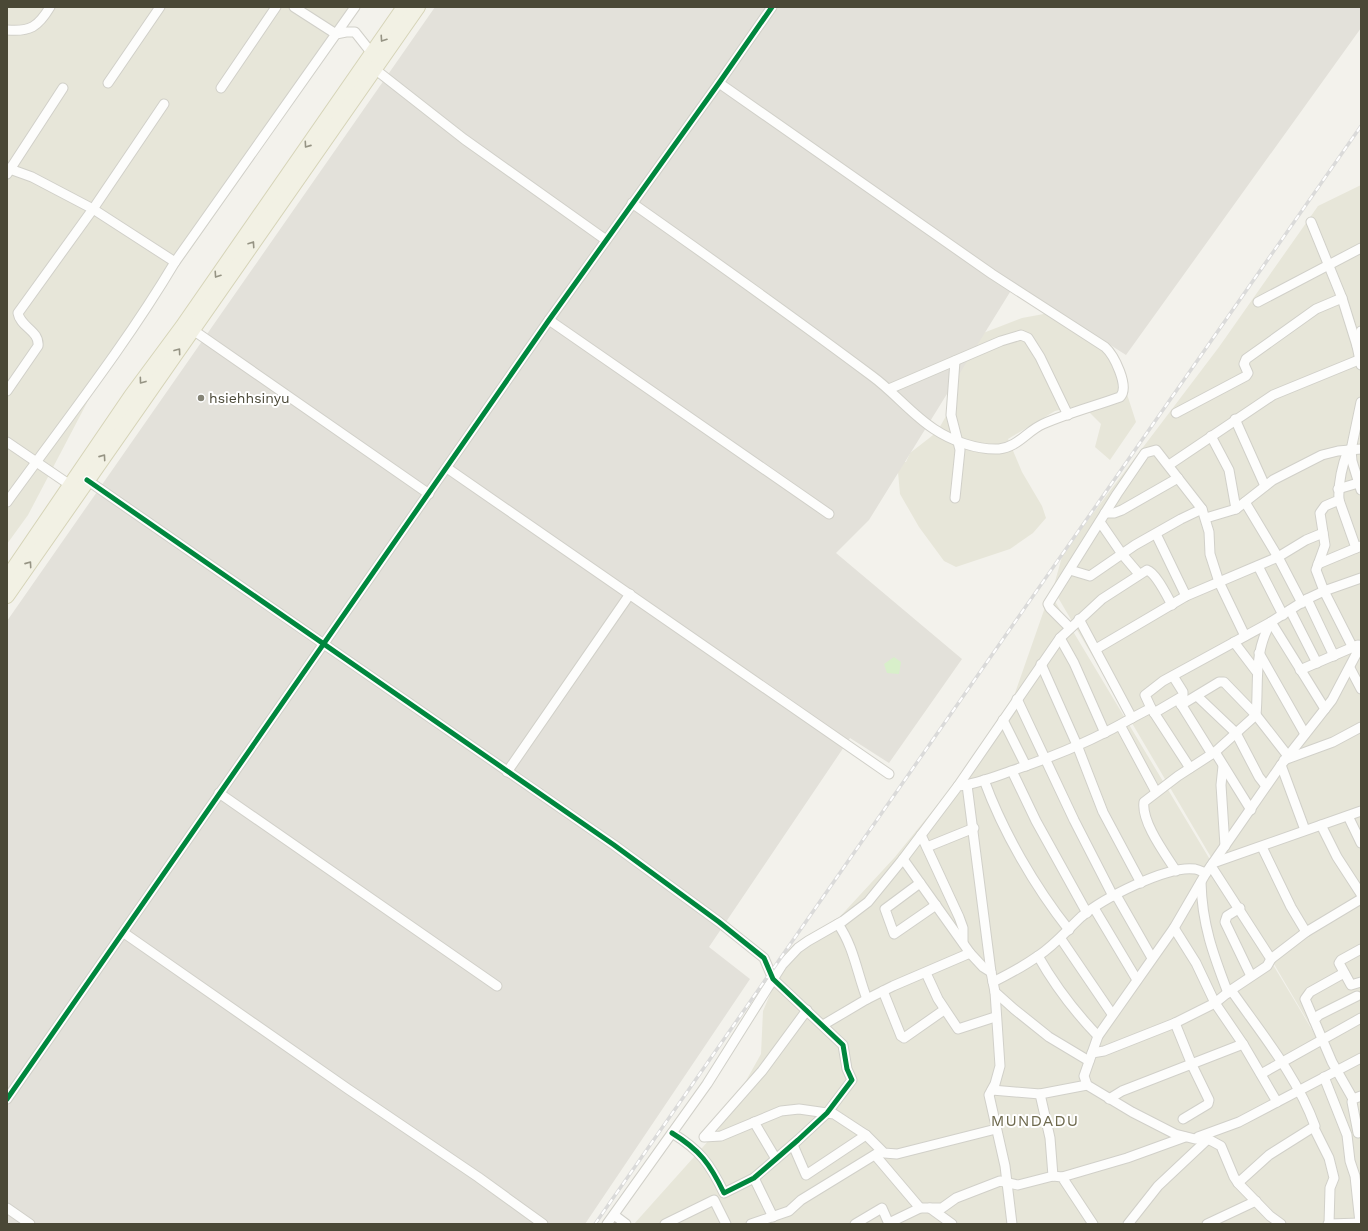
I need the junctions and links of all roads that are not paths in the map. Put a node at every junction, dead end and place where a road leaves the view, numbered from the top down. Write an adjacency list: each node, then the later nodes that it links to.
1 (50, 7): 9 (street)
2 (160, 7): 12 (street)
3 (276, 7): 15 (street)
4 (294, 7): 10 (street)
5 (355, 7): 10 (street)
6 (404, 7): 11 (main road, one-way to 11)
7 (418, 7): 11 (main road)
8 (772, 7): 13 (street)
9 (7, 30)
10 (336, 34): 11 (street); 23 (street)
11 (376, 62): 21 (street); 28 (main road, one-way to 11); 48 (main road, one-way to 48)
12 (108, 83)
13 (719, 83): 18 (street); 37 (street)
14 (64, 88): 17 (street)
15 (221, 88)
16 (164, 104): 19 (street)
17 (8, 171): 19 (street)
18 (632, 203): 21 (street); 33 (street)
19 (93, 209): 23 (street); 34 (street)
20 (1311, 222): 24 (street)
21 (606, 240): 27 (street)
22 (1361, 248): 24 (street)
23 (175, 262): 44 (street)
24 (1330, 264): 25 (street); 26 (street)
25 (1342, 298): 30 (street); 36 (street)
26 (1258, 302)
27 (549, 320): 46 (street); 60 (street)
28 (193, 330): 48 (main road, one-way to 28); 52 (street)
29 (1361, 331): 30 (street)
30 (1357, 346): 32 (street)
31 (955, 361): 33 (street); 37 (street); 41 (street)
32 (1360, 361): 38 (street)
33 (889, 388): 41 (street)
34 (7, 391)
35 (1361, 402): 43 (street)
36 (1176, 413)
37 (1068, 415): 41 (street)
38 (1235, 419): 39 (street); 49 (street)
39 (1211, 436): 45 (street); 57 (street)
40 (7, 442): 44 (street)
41 (957, 442): 53 (street)
42 (1361, 449): 43 (street)
43 (1350, 450): 49 (street); 50 (street); 51 (street)
44 (37, 462): 48 (street); 54 (street)
45 (1169, 465): 47 (street); 59 (street)
46 (447, 468): 52 (street); 76 (street)
47 (1178, 478): 58 (street); 59 (street)
48 (79, 485): 72 (main road); 77 (main road, one-way to 48); 88 (street)
49 (1265, 486): 56 (street)
50 (1360, 486): 51 (street)
51 (1338, 489): 55 (street)
52 (429, 494): 88 (street)
53 (955, 498)
54 (8, 499)
55 (1339, 500): 63 (street); 65 (street)
56 (1245, 502): 57 (street); 67 (street)
57 (1236, 508): 61 (street)
58 (1202, 509): 61 (street); 64 (street)
59 (1105, 513): 62 (street)
60 (829, 514)
61 (1206, 518): 74 (street)
62 (1100, 522): 66 (street); 70 (street)
63 (1324, 533): 67 (street); 68 (street)
64 (1156, 534): 66 (street); 78 (street)
65 (1358, 547): 68 (street)
66 (1122, 554): 70 (street); 71 (street)
67 (1278, 557): 69 (street); 79 (street)
68 (1318, 564): 75 (street)
69 (1258, 566): 74 (street); 81 (street)
70 (1070, 570): 84 (street)
71 (1139, 574): 80 (street); 82 (street)
72 (7, 578)
73 (1361, 578): 75 (street)
74 (1219, 582): 78 (street); 85 (street)
75 (1324, 591): 79 (street); 89 (street)
76 (630, 594): 121 (street); 122 (street)
77 (7, 596)
78 (1186, 596): 80 (street)
79 (1304, 601): 81 (street); 92 (street)
80 (1172, 605): 90 (street)
81 (1287, 612): 83 (street); 93 (street)
82 (1079, 619): 84 (street); 90 (street)
83 (1271, 622): 85 (street); 91 (street); 96 (street)
84 (1070, 628): 86 (street)
85 (1246, 636): 87 (street)
86 (1060, 638): 94 (street); 110 (street)
87 (1234, 642): 97 (street); 98 (street)
88 (323, 644): 121 (street); 127 (street)
89 (1358, 646): 92 (street); 95 (street)
90 (1096, 649): 106 (street)
91 (1259, 653): 97 (street); 112 (street)
92 (1334, 656): 93 (street)
93 (1317, 663): 96 (street)
94 (1041, 664): 101 (street); 113 (street)
95 (1350, 668): 99 (street); 103 (street)
96 (1300, 670): 103 (street)
97 (1256, 671): 105 (street)
98 (1173, 676): 102 (street); 104 (street)
99 (1361, 689)
100 (1197, 696): 102 (street); 105 (street); 111 (street)
101 (1017, 699): 107 (street); 115 (street)
102 (1180, 702): 104 (street); 114 (street)
103 (1325, 709): 112 (street)
104 (1152, 710): 106 (street); 119 (street)
105 (1256, 716): 111 (street); 116 (street)
106 (1132, 718): 108 (street)
107 (1003, 720): 117 (street); 124 (street)
108 (1120, 725): 110 (street); 126 (street)
109 (1361, 727): 116 (street)
110 (1105, 733): 113 (street)
111 (1236, 733): 114 (street); 125 (street)
112 (1305, 734): 116 (street)
113 (1077, 745): 115 (street); 144 (street)
114 (1214, 753): 118 (street); 119 (street)
115 (1046, 758): 117 (street); 146 (street)
116 (1284, 760): 125 (street); 133 (street)
117 (1026, 766): 120 (street)
118 (1223, 766): 128 (street); 136 (street)
119 (1190, 768): 126 (street)
120 (1012, 771): 123 (street); 150 (street)
121 (507, 772): 167 (street)
122 (889, 774)
123 (984, 780): 124 (street); 153 (street)
124 (963, 786): 132 (street); 134 (street)
125 (1266, 786): 128 (street)
126 (1156, 792): 141 (street)
127 (219, 793): 154 (street); 170 (street)
128 (1251, 810): 136 (street)
129 (1361, 810): 130 (street)
130 (1348, 816): 131 (street); 135 (street)
131 (1321, 824): 133 (street); 145 (street)
132 (974, 828): 137 (street); 166 (street)
133 (1305, 830): 138 (street)
134 (921, 835): 137 (street); 139 (street)
135 (1361, 843)
136 (1225, 846): 140 (street)
137 (927, 848): 157 (street)
138 (1262, 848): 140 (street); 155 (street)
139 (903, 859): 143 (street); 151 (street)
140 (1210, 868): 141 (street); 142 (street); 149 (street)
141 (1176, 871): 144 (street)
142 (1201, 882): 152 (street); 172 (street)
143 (920, 883): 148 (street); 148 (street)
144 (1141, 883): 146 (street)
145 (1361, 894)
146 (1114, 896): 150 (street); 161 (street)
147 (1361, 900): 155 (street)
148 (936, 905): 157 (street)
149 (1240, 908): 162 (street); 165 (street)
150 (1090, 910): 153 (street); 168 (street)
151 (838, 924): 167 (street); 175 (street)
152 (1174, 928): 161 (street); 176 (street)
153 (1069, 930): 156 (street)
154 (124, 932): 201 (street); 233 (street)
155 (1306, 932): 162 (street)
156 (1061, 939): 160 (street); 179 (street)
157 (963, 942): 159 (street)
158 (1361, 949): 164 (street)
159 (970, 952): 163 (street); 166 (street)
160 (1038, 956): 166 (street); 185 (street)
161 (1152, 958): 168 (street)
162 (1271, 959): 165 (street)
163 (926, 973): 171 (street); 178 (street)
164 (1344, 974): 169 (street); 182 (street)
165 (1251, 976): 172 (street)
166 (992, 977): 173 (street)
167 (773, 979): 177 (street); 209 (street)
168 (1137, 980): 179 (street)
169 (1361, 982)
170 (497, 986)
171 (883, 991): 175 (street); 178 (street)
172 (1229, 991): 176 (street); 190 (street)
173 (995, 992): 180 (street); 188 (street)
174 (1357, 996): 182 (street)
175 (867, 999): 184 (street)
176 (1215, 1003): 183 (street); 187 (street)
177 (807, 1010): 184 (street); 205 (street)
178 (944, 1010): 180 (street)
179 (1112, 1014): 185 (street)
180 (995, 1017): 196 (street)
181 (1361, 1018): 186 (street)
182 (1314, 1020): 186 (street)
183 (1175, 1023): 188 (street); 191 (street)
184 (824, 1025): 203 (street)
185 (1098, 1036): 188 (street)
186 (1323, 1040): 190 (street); 192 (street)
187 (1243, 1044): 191 (street); 193 (street)
188 (1090, 1057): 195 (street)
189 (1361, 1058): 192 (street)
190 (1281, 1063): 193 (street); 197 (street)
191 (1192, 1065): 200 (street); 204 (street)
192 (1338, 1070): 194 (street); 199 (street)
193 (1262, 1074): 202 (street)
194 (1324, 1077): 197 (street); 211 (street)
195 (1088, 1085): 198 (street); 200 (street)
196 (992, 1090): 198 (street); 207 (street)
197 (1298, 1090): 202 (street); 206 (street)
198 (1040, 1094): 218 (street)
199 (1357, 1097): 208 (street)
200 (1109, 1098): 212 (street)
201 (7, 1099)
202 (1277, 1102): 213 (street)
203 (827, 1113): 205 (street); 210 (street); 215 (street)
204 (1182, 1119)
205 (754, 1122): 217 (street)
206 (1314, 1128): 220 (street); 246 (street)
207 (996, 1129): 216 (street); 221 (street)
208 (1359, 1132): 211 (street)
209 (672, 1133): 222 (street); 228 (street)
210 (866, 1135): 215 (street); 216 (street)
211 (1346, 1135): 231 (street)
212 (1184, 1137): 213 (street); 218 (street)
213 (1195, 1138): 214 (street)
214 (1208, 1139): 220 (street); 243 (street)
215 (792, 1145): 217 (street)
216 (878, 1153): 226 (street); 229 (street)
217 (776, 1159): 219 (street)
218 (1057, 1176): 221 (street); 242 (street)
219 (754, 1178): 222 (street); 229 (street)
220 (1238, 1183): 224 (street)
221 (1008, 1184): 227 (street); 241 (street)
222 (724, 1193): 223 (street)
223 (714, 1200): 236 (street); 237 (street)
224 (1256, 1202): 244 (street); 245 (street)
225 (7, 1208): 232 (street)
226 (920, 1208): 227 (street); 230 (street)
227 (930, 1208): 240 (street)
228 (614, 1215): 234 (street); 235 (street)
229 (773, 1217): 238 (street)
230 (889, 1223): 239 (street)
231 (1360, 1223): 246 (street)
232 (30, 1224)
233 (543, 1224)
234 (607, 1224)
235 (626, 1224)
236 (665, 1224)
237 (726, 1224)
238 (751, 1224)
239 (855, 1224)
240 (952, 1224)
241 (1012, 1224)
242 (1093, 1224)
243 (1128, 1224)
244 (1207, 1224)
245 (1281, 1224)
246 (1329, 1224)

